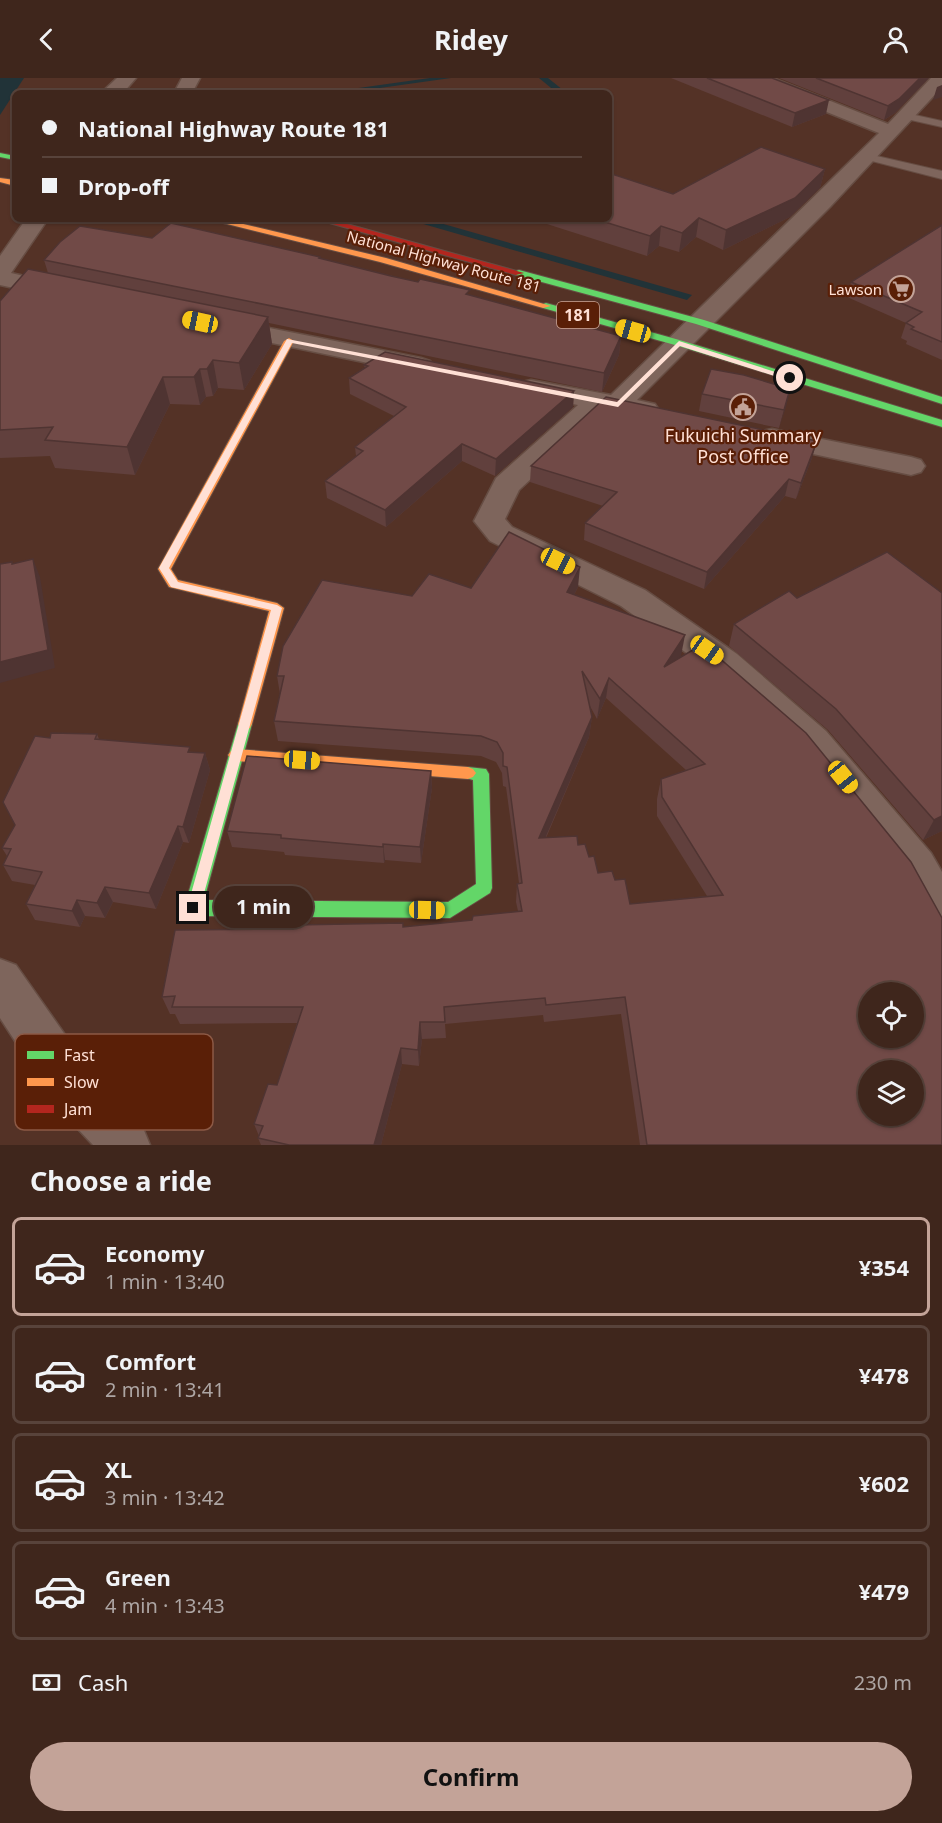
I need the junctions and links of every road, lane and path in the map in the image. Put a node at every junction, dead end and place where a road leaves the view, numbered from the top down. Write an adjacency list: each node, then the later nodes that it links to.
1 (127, 78): 4 (street)
2 (758, 78): 7 (street)
3 (941, 78): 5 (street)
4 (116, 90)
5 (906, 116): 6 (lane); 7 (street)
6 (942, 124)
7 (892, 132): 8 (street)
8 (868, 157): 9 (lane); 16 (street)
9 (942, 175)
10 (35, 222): 13 (street)
11 (224, 222): 19 (main road, National Highway Route 181 / 181)
12 (330, 222): 16 (main road, National Highway Route 181 / 181)
13 (0, 273)
14 (0, 278): 15 (street)
15 (81, 296)
16 (700, 322): 19 (street); 22 (main road, National Highway Route 181 / 181)
17 (208, 323): 18 (street)
18 (290, 341): 20 (street); 28 (main road)
19 (679, 344): 23 (street); 25 (main road, National Highway Route 181 / 181)
20 (438, 370)
21 (507, 383): 23 (street)
22 (942, 401)
23 (609, 403): 24 (street); 29 (street)
24 (665, 414)
25 (942, 424)
26 (747, 431): 27 (street)
27 (911, 466)
28 (236, 755): 28 (main road)
29 (942, 911)
30 (0, 980): 31 (street)
31 (37, 1034)
32 (112, 1130): 33 (street)
33 (126, 1145)

